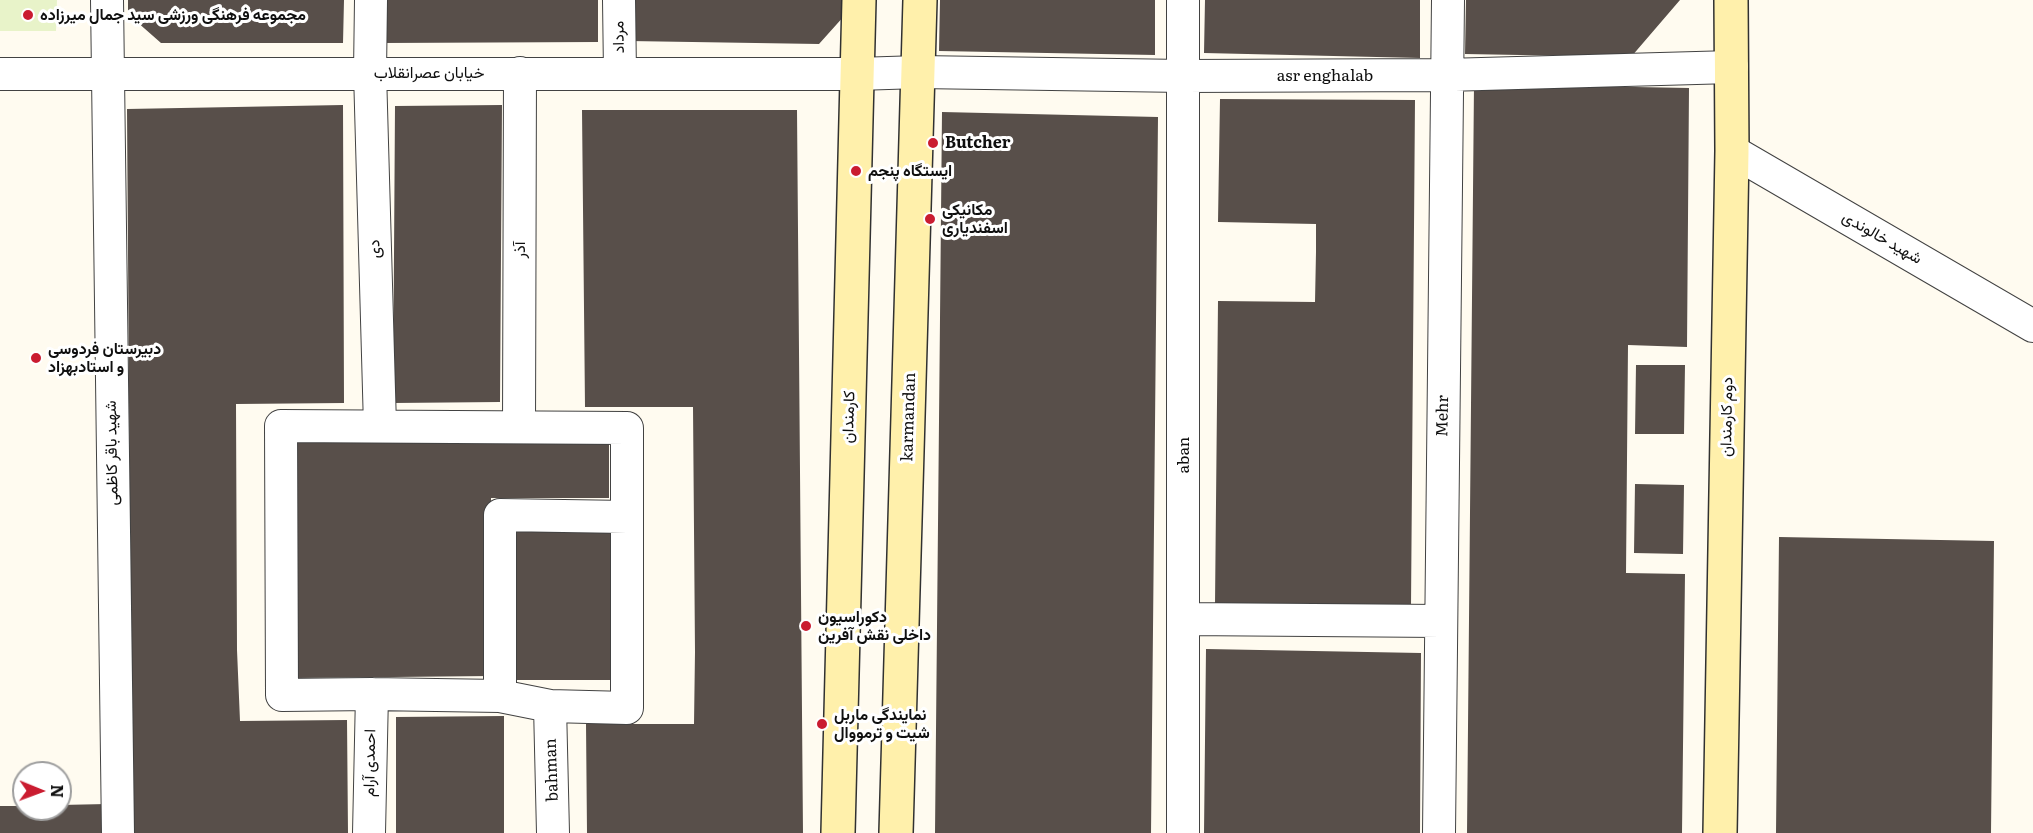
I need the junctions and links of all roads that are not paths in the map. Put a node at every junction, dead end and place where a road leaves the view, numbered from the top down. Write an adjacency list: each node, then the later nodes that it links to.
1 (107, 0): 12 (street, شهید باقر کاظمی)
2 (371, 0): 10 (street, دی)
3 (619, 0): 14 (street, مرداد)
4 (859, 0): 16 (main road, کارمندان)
5 (920, 0): 11 (main road, karmandan)
6 (1183, 0): 18 (street, aban)
7 (1448, 0): 17 (street, Mehr)
8 (1731, 0): 9 (main road, دوم کارمندان)
9 (1732, 67): 17 (street, asr enghalab); 19 (main road, دوم کارمندان)
10 (370, 72): 12 (street, خیابان عصرانقلاب); 13 (street, خیابان عصرانقلاب); 21 (street, دی)
11 (919, 72): 16 (street, asr enghalab); 18 (street, asr enghalab); 33 (main road, karmandan)
12 (107, 73): 15 (street, خیابان عصرانقلاب); 29 (street, شهید باقر کاظمی)
13 (520, 73): 14 (street, خیابان عصرانقلاب); 22 (street, آذر)
14 (620, 73): 16 (street, خیابان عصرانقلاب)
15 (0, 74)
16 (857, 74): 32 (main road, کارمندان)
17 (1446, 75): 18 (street, asr enghalab); 25 (street, Mehr)
18 (1184, 76): 24 (street, aban)
19 (1732, 151): 20 (street, شهید خالوندی); 36 (main road, دوم کارمندان)
20 (2033, 326)
21 (380, 426): 22 (street); 26 (street)
22 (519, 427): 23 (street)
23 (627, 517): 27 (street); 28 (street)
24 (1184, 620): 25 (street); 34 (street, aban)
25 (1441, 621): 35 (street, Mehr)
26 (372, 694): 27 (street); 30 (street, احمدی آرام)
27 (500, 696): 28 (street)
28 (550, 706): 31 (street, bahman)
29 (118, 833)
30 (369, 833)
31 (553, 833)
32 (838, 833)
33 (896, 833)
34 (1184, 833)
35 (1439, 833)
36 (1720, 833)

